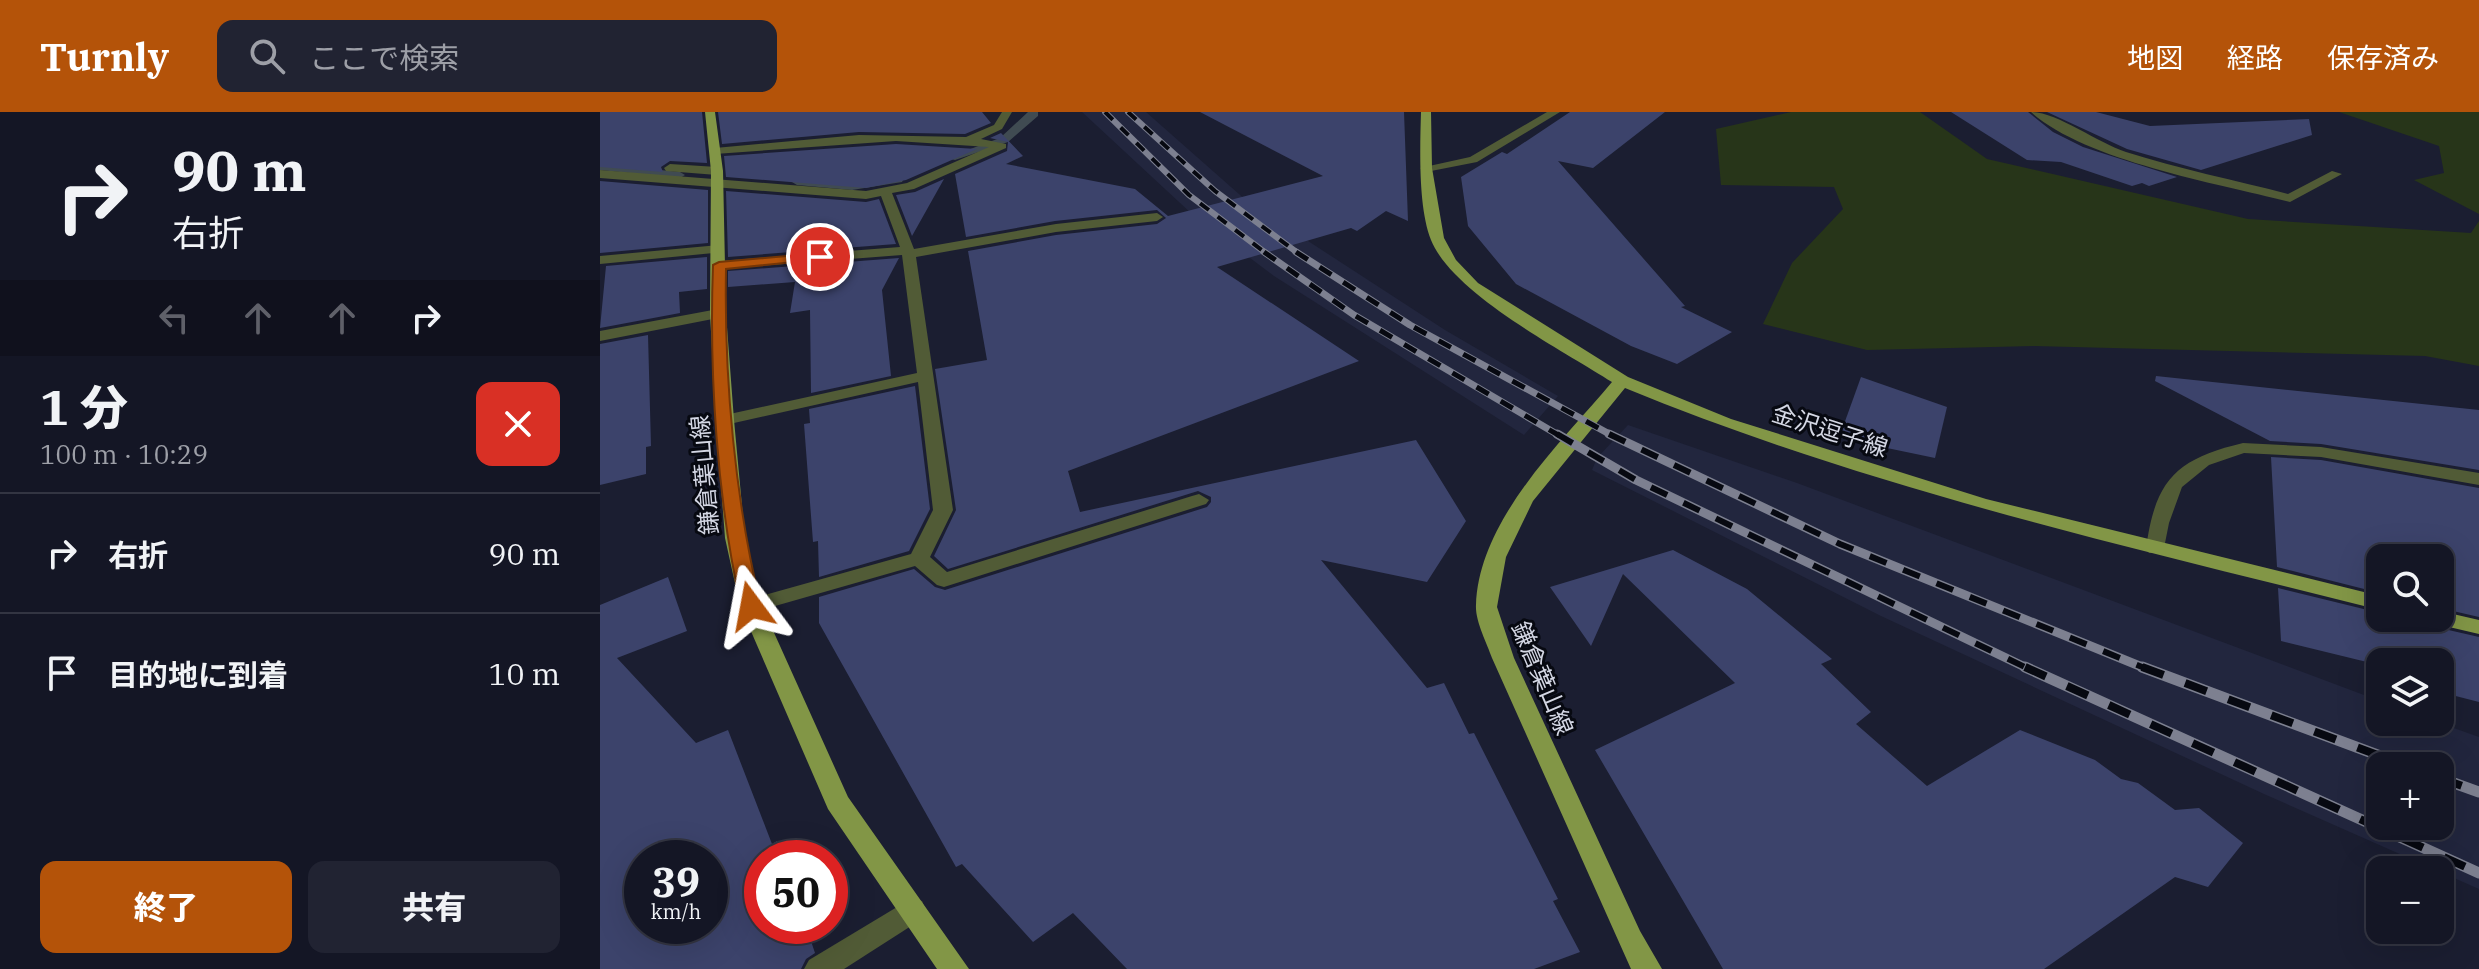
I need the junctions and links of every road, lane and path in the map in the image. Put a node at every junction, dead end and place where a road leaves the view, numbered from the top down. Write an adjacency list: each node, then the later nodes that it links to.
1 (710, 112): 7 (main road, 鎌倉葉山線)
2 (1007, 112): 6 (street)
3 (1426, 112): 9 (main road, 金沢逗子線)
4 (1555, 112): 9 (street)
5 (2036, 112): 11 (street)
6 (975, 140): 7 (street); 13 (street)
7 (715, 151): 12 (main road, 鎌倉葉山線)
8 (600, 160): 12 (street)
9 (1426, 168): 21 (main road, 金沢逗子線)
10 (600, 174): 12 (street)
11 (2336, 174)
12 (717, 178): 13 (street); 16 (main road, 鎌倉葉山線)
13 (886, 193): 15 (street)
14 (1157, 217): 15 (street)
15 (908, 252): 16 (street); 20 (street)
16 (719, 257): 17 (street); 18 (main road, 鎌倉葉山線)
17 (600, 260)
18 (718, 314): 19 (street); 22 (main road, 鎌倉葉山線)
19 (600, 336)
20 (924, 376): 22 (street); 26 (street)
21 (1622, 381): 25 (main road, 金沢逗子線); 34 (main road, 鎌倉葉山線)
22 (725, 420): 28 (main road, 鎌倉葉山線)
23 (2479, 479): 25 (street)
24 (1199, 500): 26 (street)
25 (2156, 549): 27 (main road, 金沢逗子線)
26 (919, 558): 28 (street)
27 (2366, 600)
28 (751, 606): 31 (main road, 鎌倉葉山線)
29 (2454, 621): 30 (main road)
30 (2479, 627)
31 (912, 910): 32 (street); 33 (main road, 鎌倉葉山線)
32 (819, 969)
33 (954, 969)
34 (1647, 969)

